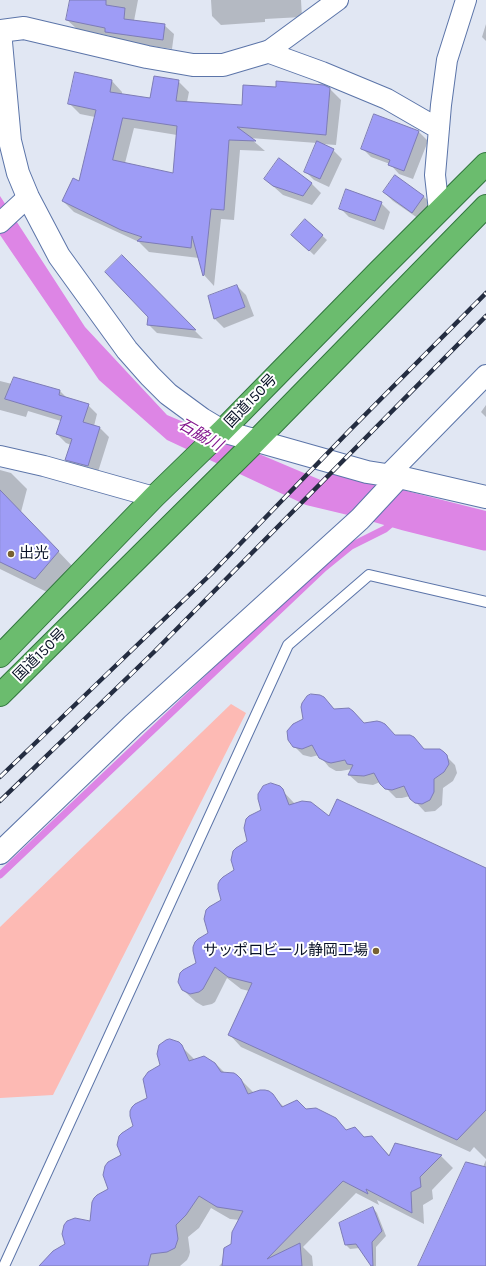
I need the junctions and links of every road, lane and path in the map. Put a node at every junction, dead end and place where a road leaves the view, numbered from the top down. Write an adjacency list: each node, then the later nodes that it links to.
1 (338, 0): 4 (street)
2 (466, 0): 5 (street)
3 (0, 31): 4 (street); 7 (street)
4 (267, 52): 5 (street)
5 (439, 129): 9 (street)
6 (486, 164): 9 (highway, 国道150号)
7 (28, 197): 10 (street); 12 (street)
8 (486, 206): 13 (highway, 国道150号)
9 (439, 211): 12 (highway, 国道150号)
10 (0, 224)
11 (486, 375): 15 (street)
12 (221, 432): 13 (street); 16 (highway, 国道150号)
13 (253, 443): 15 (street); 20 (highway, 国道150号)
14 (0, 456): 16 (street)
15 (394, 476): 17 (street); 21 (street)
16 (154, 497): 19 (highway, 国道150号)
17 (486, 497)
18 (486, 602): 22 (lane)
19 (0, 656)
20 (0, 695)
21 (0, 853)
22 (4, 1266)

